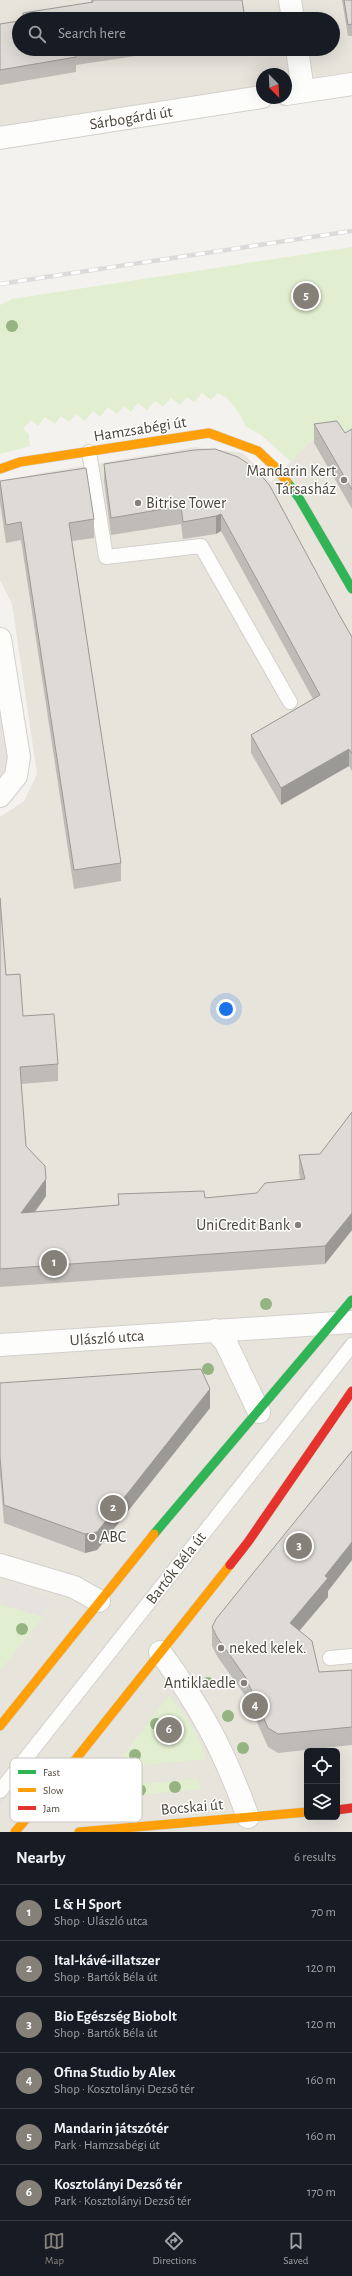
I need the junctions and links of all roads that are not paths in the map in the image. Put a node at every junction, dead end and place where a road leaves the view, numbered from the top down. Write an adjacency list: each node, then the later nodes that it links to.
1 (290, 0): 2 (street)
2 (292, 12)
3 (297, 56): 5 (street)
4 (352, 84): 5 (street)
5 (294, 92)
6 (256, 98): 7 (street, Sárbogárdi út)
7 (0, 138)
8 (89, 452): 9 (main road, Hamzsabégi út); 10 (main road, Hamzsabégi út); 12 (lane)
9 (0, 469)
10 (352, 589)
11 (0, 639): 13 (street)
12 (290, 702)
13 (0, 796)
14 (352, 1300): 15 (main road)
15 (343, 1323): 16 (street, Ulászló utca); 20 (main road)
16 (215, 1330): 17 (street, Ulászló utca); 20 (street)
17 (0, 1345)
18 (352, 1345): 27 (lane, Bartók Béla út)
19 (352, 1391): 23 (main road)
20 (259, 1412): 22 (main road)
21 (0, 1565): 22 (street)
22 (99, 1601): 26 (main road)
23 (160, 1652): 28 (main road); 34 (street)
24 (352, 1656): 25 (lane)
25 (330, 1658)
26 (0, 1726)
27 (26, 1758)
28 (77, 1758)
29 (10, 1778): 30 (lane, Bartók Béla út)
30 (0, 1791)
31 (352, 1808): 32 (main road)
32 (340, 1810)
33 (304, 1812): 34 (main road, Bocskai út)
34 (248, 1817): 37 (main road, Bocskai út)
35 (23, 1822): 36 (main road)
36 (14, 1832)
37 (79, 1832)

